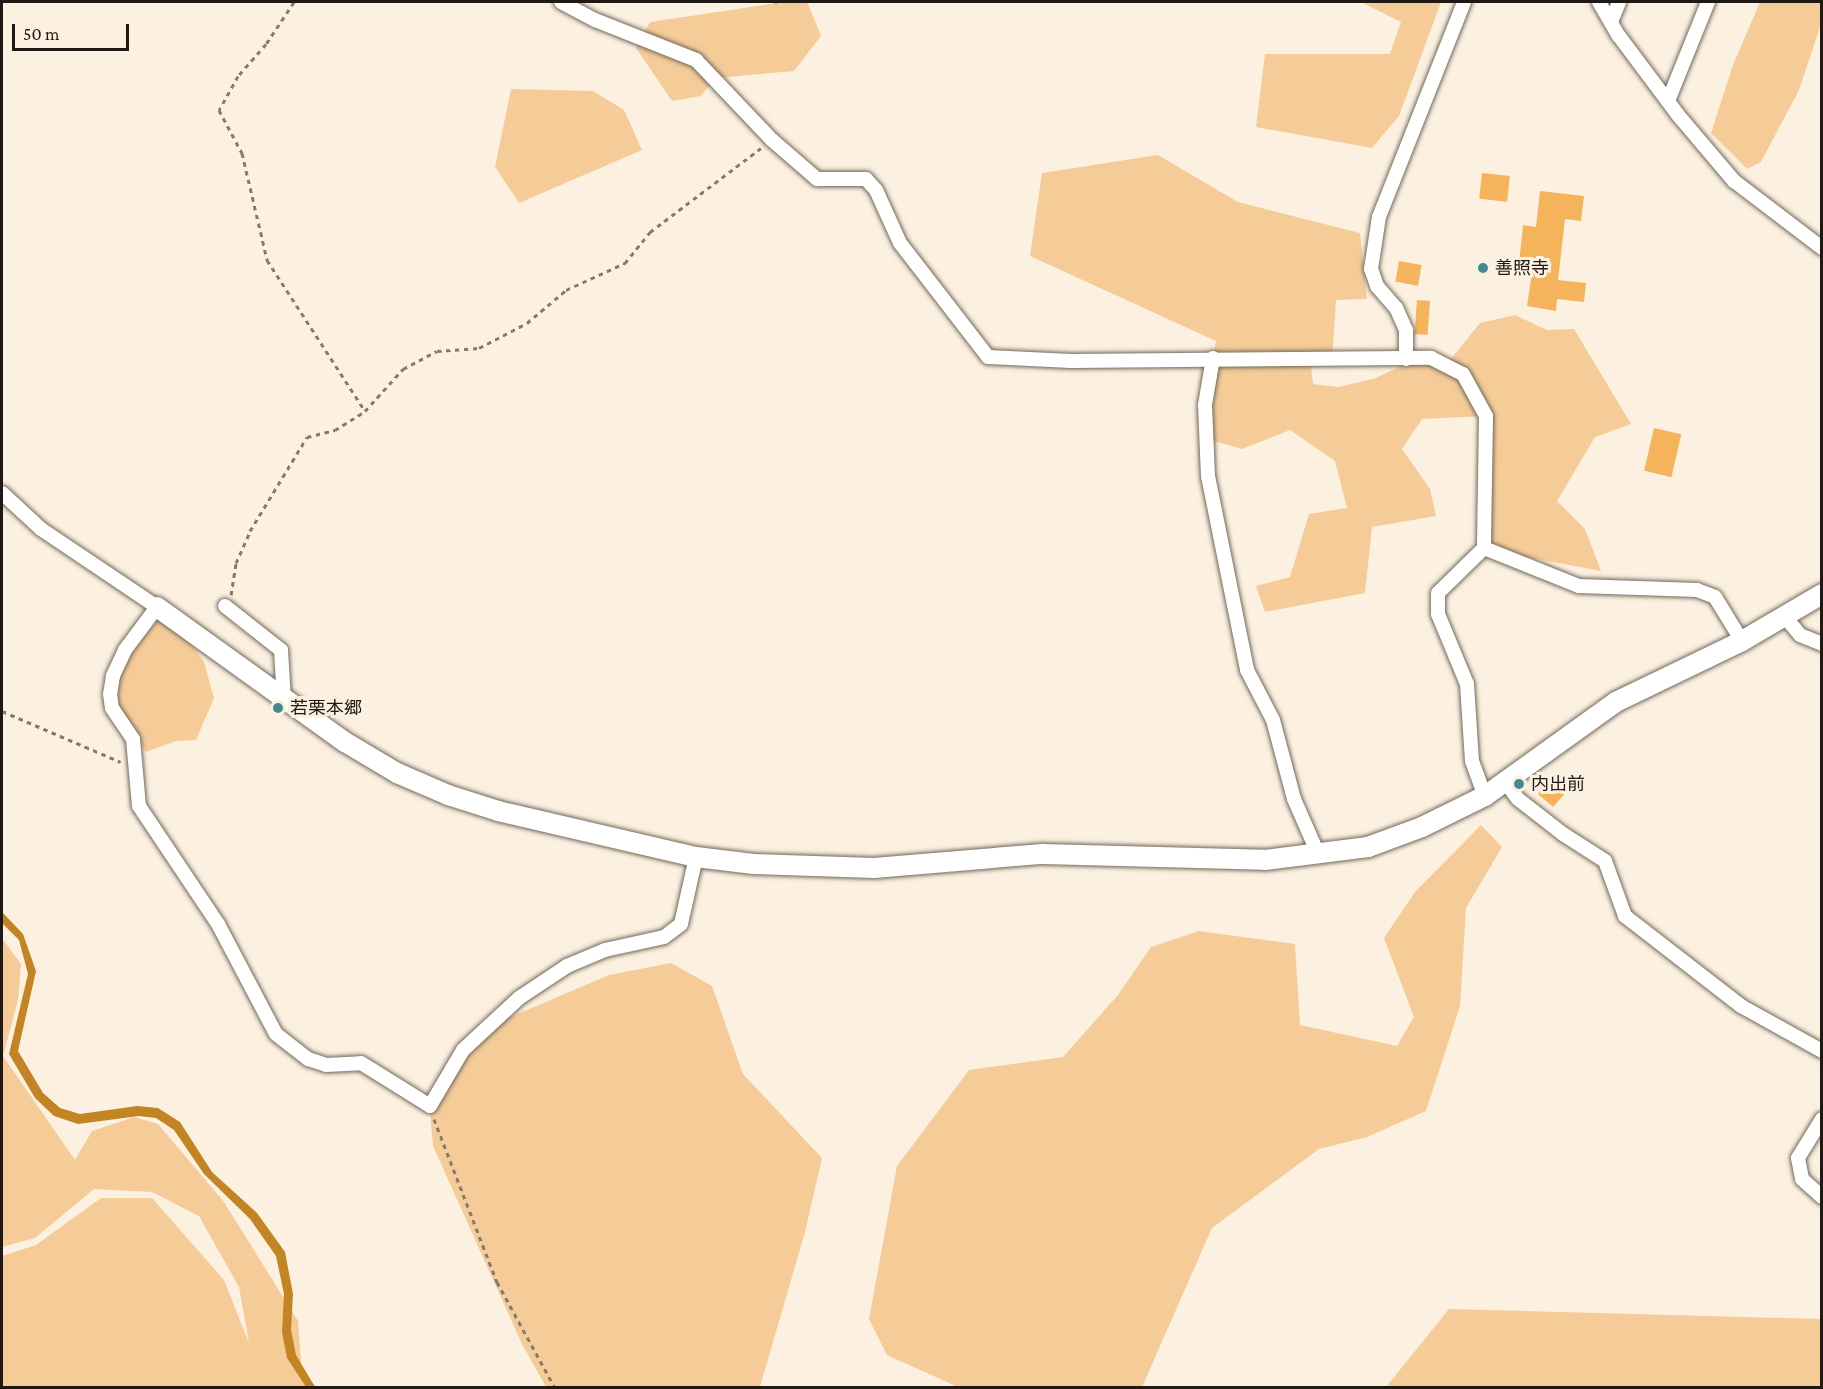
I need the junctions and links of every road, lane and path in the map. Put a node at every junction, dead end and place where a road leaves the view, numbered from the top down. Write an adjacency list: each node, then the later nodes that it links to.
1 (294, 2): 13 (path)
2 (561, 2): 9 (street)
3 (1464, 2): 12 (street)
4 (1599, 2): 7 (street)
5 (1619, 2): 7 (street)
6 (1708, 2): 8 (street)
7 (1611, 22): 8 (street)
8 (1668, 101): 10 (street)
9 (772, 140): 11 (street); 13 (path)
10 (1821, 248)
11 (1214, 358): 12 (street); 27 (street)
12 (1406, 359): 15 (street)
13 (365, 411): 17 (path)
14 (2, 494): 18 (street)
15 (1484, 548): 20 (street); 26 (street)
16 (1821, 594): 19 (street)
17 (225, 606): 22 (street)
18 (157, 607): 22 (street); 24 (street)
19 (1785, 617): 20 (street); 21 (street)
20 (1742, 641): 25 (street)
21 (1821, 644)
22 (284, 700): 28 (street)
23 (2, 711): 24 (path)
24 (137, 768): 30 (street)
25 (1506, 783): 26 (street); 29 (street)
26 (1485, 796): 27 (street)
27 (1319, 856): 28 (street)
28 (696, 857): 30 (street)
29 (1821, 1051)
30 (430, 1106): 33 (path)
31 (1821, 1119): 32 (street)
32 (1821, 1197)
33 (555, 1388)

